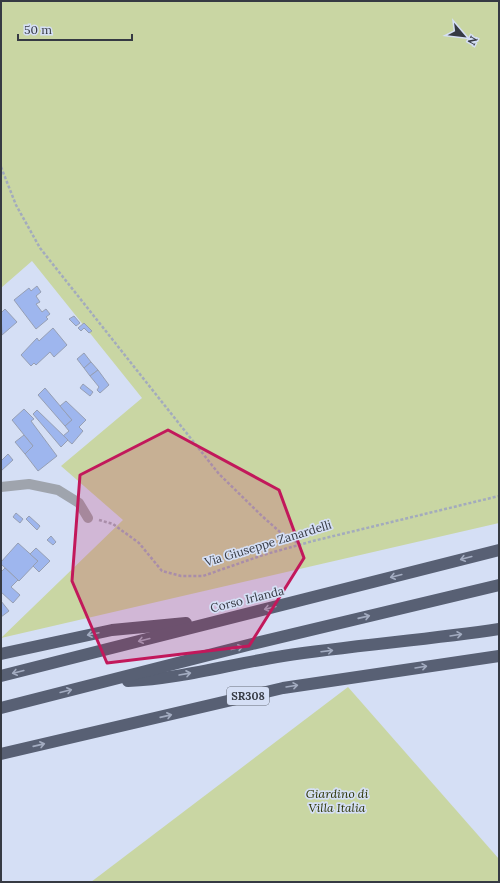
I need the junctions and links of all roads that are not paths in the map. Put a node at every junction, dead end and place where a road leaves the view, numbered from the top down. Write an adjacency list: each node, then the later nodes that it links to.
1 (1, 487): 2 (street)
2 (88, 518)
3 (498, 550): 5 (highway, Corso Irlanda, one-way to 5)
4 (499, 584): 10 (highway, one-way to 4)
5 (229, 618): 7 (highway, one-way to 7); 9 (highway, Corso Irlanda, one-way to 9)
6 (499, 629): 10 (highway, one-way to 6)
7 (1, 654)
8 (499, 656): 12 (highway, SR308, one-way to 8)
9 (1, 676)
10 (104, 681): 11 (highway, one-way to 10)
11 (1, 708)
12 (1, 754)

